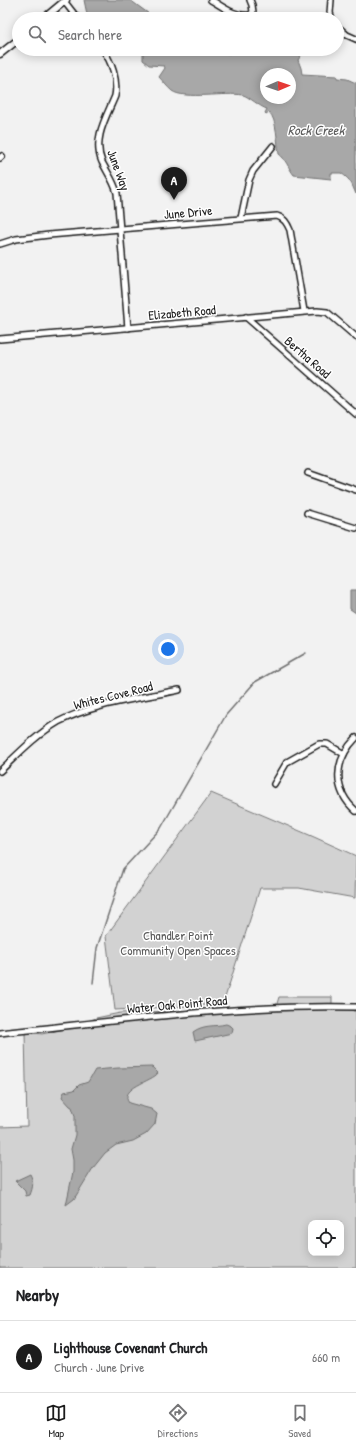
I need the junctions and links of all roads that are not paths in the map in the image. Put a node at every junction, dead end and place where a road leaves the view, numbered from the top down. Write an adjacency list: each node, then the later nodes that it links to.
1 (211, 0): 7 (street)
2 (250, 0): 8 (street)
3 (331, 0): 9 (street)
4 (65, 1): 5 (main road); 6 (street)
5 (52, 12)
6 (73, 12)
7 (231, 12)
8 (253, 12)
9 (330, 12)
10 (344, 32): 11 (street)
11 (356, 39)
12 (12, 45): 13 (main road)
13 (0, 54)
14 (107, 56): 17 (street, June Way)
15 (273, 146): 16 (street)
16 (241, 218): 17 (street, June Drive); 19 (street, June Drive)
17 (120, 229): 18 (street, June Drive); 21 (street, June Way)
18 (0, 244)
19 (304, 311): 20 (street, Elizabeth Road); 22 (street, Elizabeth Road)
20 (246, 317): 21 (street, Elizabeth Road); 24 (street, Bertha Road)
21 (128, 328): 23 (street, Elizabeth Road)
22 (356, 337)
23 (0, 339)
24 (356, 414)
25 (308, 473): 26 (street)
26 (356, 490)
27 (307, 513): 28 (street)
28 (356, 528)
29 (179, 690): 32 (street, Whites Cove Road)
30 (356, 738): 31 (street)
31 (344, 754): 33 (street); 34 (street)
32 (0, 771)
33 (274, 784)
34 (356, 811)
35 (356, 1007): 36 (street, Water Oak Point Road)
36 (0, 1033)

